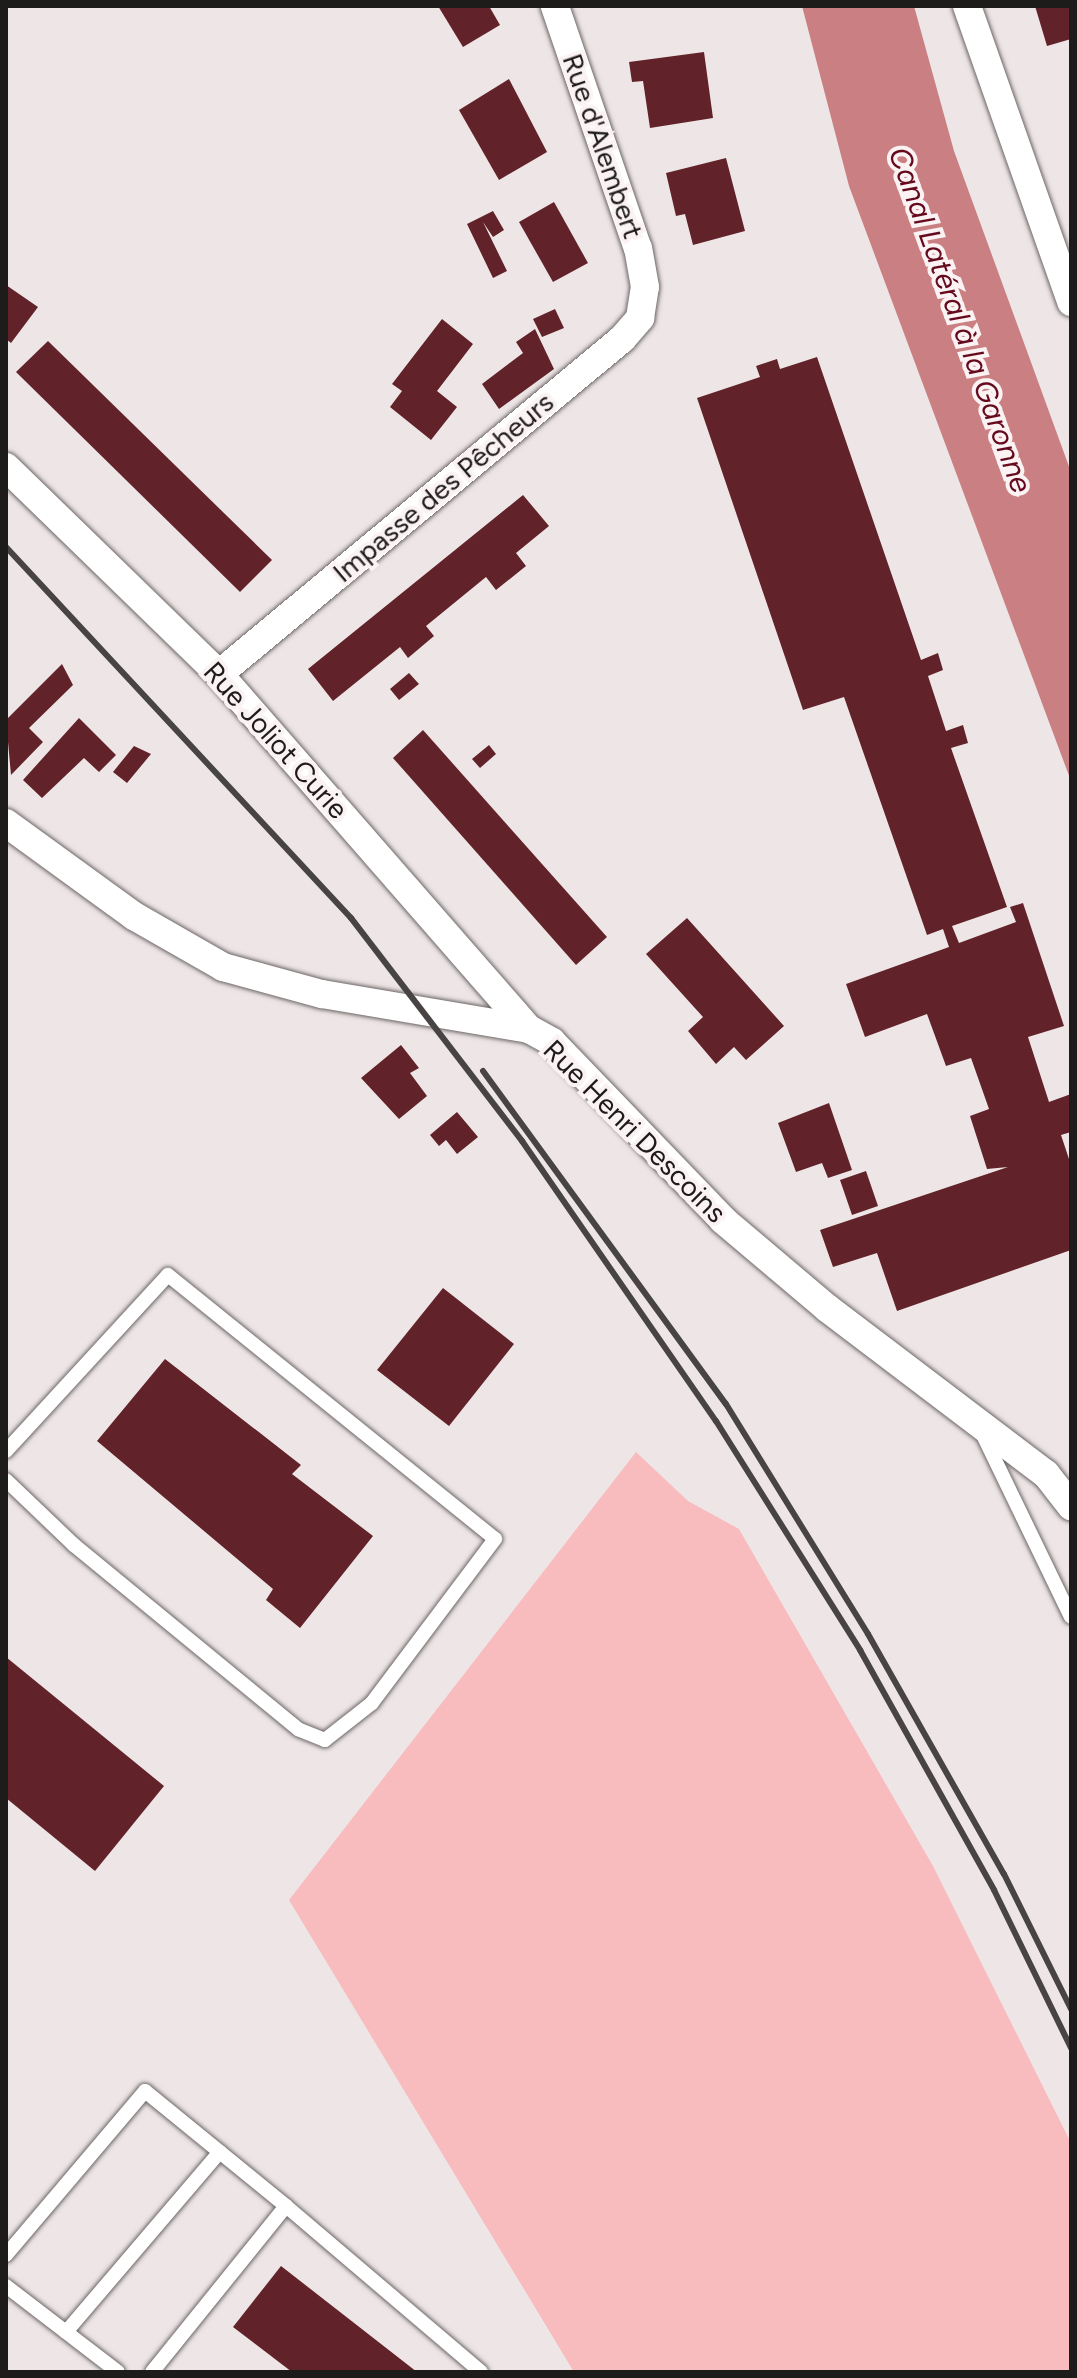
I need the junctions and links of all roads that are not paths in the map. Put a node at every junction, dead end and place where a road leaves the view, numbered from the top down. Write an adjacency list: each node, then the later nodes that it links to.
1 (555, 6): 3 (street, Rue d'Alembert)
2 (967, 6): 4 (street)
3 (645, 287): 6 (street, Impasse des Pêcheurs)
4 (1071, 302)
5 (6, 467): 6 (street, Rue Joliot Curie)
6 (219, 674): 8 (street, Rue Joliot Curie)
7 (6, 823): 8 (street, Rue Henri Descoins)
8 (529, 1029): 9 (street, Rue Henri Descoins)
9 (975, 1418): 12 (street, Rue Henri Descoins); 13 (lane)
10 (6, 1451): 11 (lane)
11 (6, 1480)
12 (1071, 1506)
13 (1071, 1617)
14 (220, 2152): 15 (lane); 16 (lane); 18 (lane)
15 (286, 2206): 20 (lane); 21 (lane)
16 (6, 2255)
17 (6, 2286): 18 (lane)
18 (66, 2332): 19 (lane)
19 (118, 2372)
20 (152, 2372)
21 (481, 2372)

